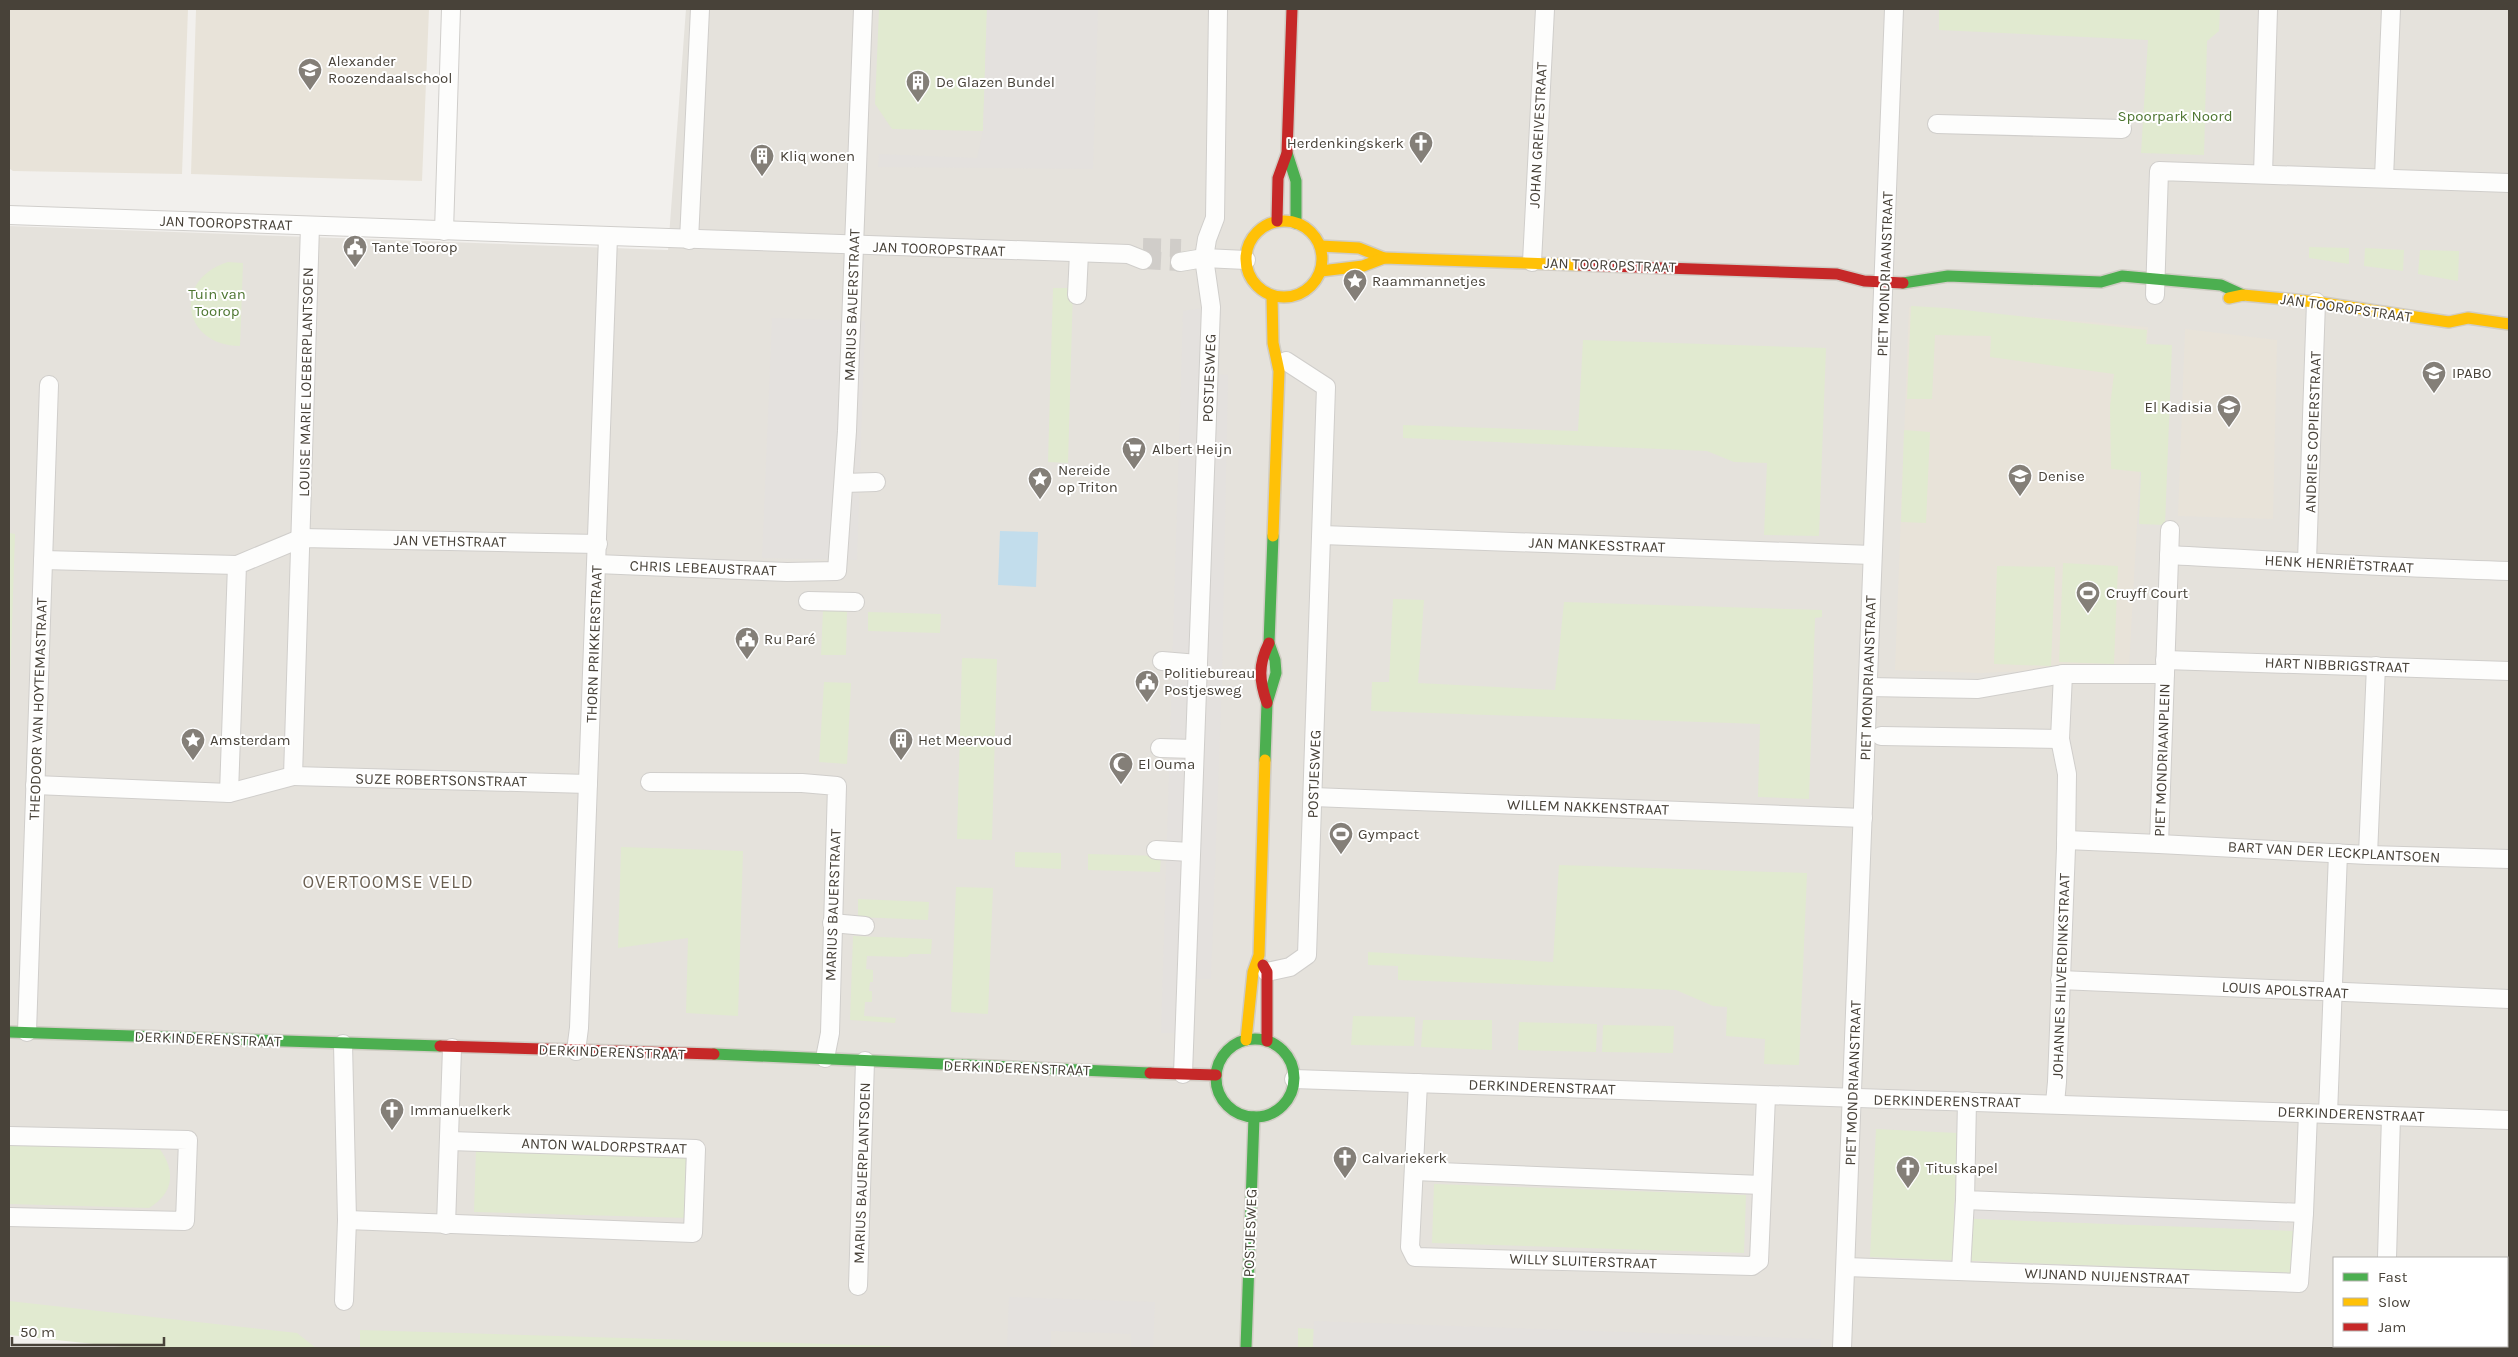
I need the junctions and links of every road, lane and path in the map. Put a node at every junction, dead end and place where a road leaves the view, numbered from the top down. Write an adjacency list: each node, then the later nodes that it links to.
1 (451, 9): 20 (street)
2 (700, 9): 22 (street)
3 (863, 9): 23 (street, MARIUS BAUERSTRAAT)
4 (1218, 9): 28 (street, POSTJESWEG)
5 (1292, 9): 12 (street)
6 (1545, 9): 31 (street, JOHAN GREIVESTRAAT)
7 (1894, 9): 34 (street, PIET MONDRIAANSTRAAT)
8 (2268, 9): 13 (street)
9 (2390, 9): 14 (street)
10 (1937, 124): 11 (street)
11 (2122, 129)
12 (1287, 153): 17 (street); 18 (street)
13 (2263, 174): 14 (street); 40 (street)
14 (2384, 178): 15 (street)
15 (2509, 184)
16 (9, 216): 19 (street, JAN TOOROPSTRAAT)
17 (1277, 221): 18 (street); 30 (street)
18 (1296, 223): 24 (street)
19 (310, 226): 20 (street, JAN TOOROPSTRAAT); 55 (street, LOUISE MARIE LOEBERPLANTSOEN)
20 (444, 231): 21 (street, JAN TOOROPSTRAAT)
21 (608, 237): 22 (street, JAN TOOROPSTRAAT); 56 (street, THORN PRIKKERSTRAAT)
22 (689, 240): 23 (street, JAN TOOROPSTRAAT)
23 (854, 245): 25 (street, JAN TOOROPSTRAAT); 52 (street, MARIUS BAUERSTRAAT)
24 (1320, 246): 29 (street, JAN TOOROPSTRAAT); 35 (street)
25 (1079, 253): 26 (street, JAN TOOROPSTRAAT); 41 (street)
26 (1138, 254)
27 (1180, 255): 28 (street)
28 (1204, 258): 30 (street); 69 (street, POSTJESWEG)
29 (1384, 258): 31 (street, JAN TOOROPSTRAAT); 35 (street, JAN TOOROPSTRAAT)
30 (1246, 260): 43 (street)
31 (1532, 262): 36 (street, JAN TOOROPSTRAAT)
32 (1857, 265): 36 (street, JAN TOOROPSTRAAT)
33 (1926, 267): 37 (street, JAN TOOROPSTRAAT)
34 (1884, 270): 36 (street, JAN TOOROPSTRAAT); 37 (street, JAN TOOROPSTRAAT); 57 (street, PIET MONDRIAANSTRAAT)
35 (1321, 271): 43 (street)
36 (1837, 274)
37 (1948, 276): 38 (street, JAN TOOROPSTRAAT)
38 (2101, 282): 39 (street, JAN TOOROPSTRAAT); 40 (street, JAN TOOROPSTRAAT)
39 (2120, 291)
40 (2155, 291): 42 (street, JAN TOOROPSTRAAT)
41 (1076, 295)
42 (2244, 295): 44 (street, JAN TOOROPSTRAAT); 45 (street, JAN TOOROPSTRAAT)
43 (1272, 296): 49 (street)
44 (2219, 299)
45 (2316, 302): 46 (street, JAN TOOROPSTRAAT); 60 (street, ANDRIES COPIERSTRAAT)
46 (2449, 322): 47 (street, JAN TOOROPSTRAAT); 48 (street, JAN TOOROPSTRAAT)
47 (2509, 331)
48 (2465, 332)
49 (1284, 359): 54 (street, POSTJESWEG); 67 (street)
50 (49, 385): 59 (street, THEODOOR VAN HOYTEMASTRAAT)
51 (876, 482): 52 (street)
52 (844, 483): 64 (street, MARIUS BAUERSTRAAT)
53 (2170, 530): 58 (street, PIET MONDRIAANPLEIN)
54 (1322, 536): 57 (street, JAN MANKESSTRAAT); 85 (street, POSTJESWEG)
55 (302, 538): 56 (street, JAN VETHSTRAAT); 62 (street); 80 (street, LOUISE MARIE LOEBERPLANTSOEN)
56 (598, 544): 61 (street, THORN PRIKKERSTRAAT)
57 (1872, 555): 74 (street, PIET MONDRIAANSTRAAT)
58 (2169, 555): 60 (street, HENK HENRIËTSTRAAT); 71 (street, PIET MONDRIAANPLEIN)
59 (43, 560): 62 (street); 83 (street, THEODOOR VAN HOYTEMASTRAAT)
60 (2307, 561): 63 (street, HENK HENRIËTSTRAAT)
61 (597, 564): 64 (street, CHRIS LEBEAUSTRAAT); 82 (street, THORN PRIKKERSTRAAT)
62 (237, 565): 84 (street)
63 (2509, 571)
64 (809, 572)
65 (808, 601): 66 (street)
66 (855, 602)
67 (1269, 643): 75 (street); 75 (street)
68 (1162, 661): 69 (street)
69 (1198, 664): 79 (street, POSTJESWEG)
70 (2376, 666): 71 (street, HART NIBBRIGSTRAAT); 72 (street, HART NIBBRIGSTRAAT); 92 (street)
71 (2165, 667): 73 (street, PIET MONDRIAANPLEIN); 88 (street, PIET MONDRIAANPLEIN)
72 (2509, 672)
73 (2063, 674): 74 (street, PIET MONDRIAANPLEIN); 77 (street)
74 (1868, 687): 86 (street, PIET MONDRIAANSTRAAT)
75 (1267, 703): 96 (street)
76 (1881, 736): 77 (street)
77 (2060, 739): 87 (street)
78 (1160, 748): 79 (street)
79 (1194, 749): 90 (street, POSTJESWEG)
80 (293, 776): 82 (street, SUZE ROBERTSONSTRAAT); 84 (street)
81 (650, 782): 94 (street, MARIUS BAUERSTRAAT)
82 (588, 784): 107 (street, THORN PRIKKERSTRAAT)
83 (35, 785): 84 (street); 102 (street, THEODOOR VAN HOYTEMASTRAAT)
84 (229, 793)
85 (1314, 797): 86 (street, WILLEM NAKKENSTRAAT); 97 (street, POSTJESWEG)
86 (1863, 818): 115 (street, PIET MONDRIAANSTRAAT)
87 (2066, 844): 88 (street, PIET MONDRIAANPLEIN); 98 (street, JOHANNES HILVERDINKSTRAAT)
88 (2159, 844): 91 (street, BART VAN DER LECKPLANTSOEN)
89 (1156, 850): 90 (street)
90 (1190, 852): 110 (street, POSTJESWEG)
91 (2338, 853): 92 (street, BART VAN DER LECKPLANTSOEN); 99 (street)
92 (2368, 855): 93 (street, BART VAN DER LECKPLANTSOEN)
93 (2509, 859)
94 (832, 923): 95 (street); 108 (street, MARIUS BAUERSTRAAT)
95 (865, 926)
96 (1259, 955): 97 (street); 103 (street)
97 (1267, 972): 104 (street)
98 (2060, 980): 99 (street, LOUIS APOLSTRAAT); 117 (street, JOHANNES HILVERDINKSTRAAT)
99 (2333, 992): 100 (street, LOUIS APOLSTRAAT); 119 (street)
100 (2509, 999)
101 (9, 1032): 102 (street, DERKINDERENSTRAAT)
102 (27, 1032): 105 (street, DERKINDERENSTRAAT)
103 (1246, 1040): 104 (street); 111 (street)
104 (1267, 1041): 112 (street)
105 (343, 1044): 106 (street, DERKINDERENSTRAAT); 130 (street)
106 (452, 1048): 107 (street, DERKINDERENSTRAAT); 124 (street)
107 (576, 1051): 108 (street, DERKINDERENSTRAAT)
108 (825, 1058): 109 (street, DERKINDERENSTRAAT)
109 (865, 1060): 110 (street, DERKINDERENSTRAAT); 135 (street, MARIUS BAUERPLANTSOEN)
110 (1183, 1074): 111 (street, DERKINDERENSTRAAT)
111 (1216, 1075): 121 (street)
112 (1294, 1079): 113 (street, DERKINDERENSTRAAT); 121 (street)
113 (1418, 1083): 114 (street, DERKINDERENSTRAAT); 125 (street, WILLY SLUITERSTRAAT)
114 (1766, 1096): 115 (street, DERKINDERENSTRAAT); 126 (street, WILLY SLUITERSTRAAT)
115 (1853, 1098): 116 (street, DERKINDERENSTRAAT); 133 (street, PIET MONDRIAANSTRAAT)
116 (1967, 1101): 117 (street, DERKINDERENSTRAAT); 127 (street)
117 (2055, 1103): 118 (street, DERKINDERENSTRAAT)
118 (2308, 1113): 119 (street, DERKINDERENSTRAAT); 128 (street, WIJNAND NUIJENSTRAAT)
119 (2328, 1114): 120 (street, DERKINDERENSTRAAT)
120 (2391, 1116): 122 (street, DERKINDERENSTRAAT); 132 (street)
121 (1254, 1117): 137 (street, POSTJESWEG)
122 (2509, 1120)
123 (9, 1136): 129 (street)
124 (450, 1141): 131 (street); 131 (street, ANTON WALDORPSTRAAT)
125 (1414, 1172): 126 (street); 126 (street, WILLY SLUITERSTRAAT)
126 (1762, 1184)
127 (1965, 1200): 128 (street); 134 (street)
128 (2304, 1213): 134 (street, WIJNAND NUIJENSTRAAT)
129 (9, 1217)
130 (347, 1220): 131 (street, ANTON WALDORPSTRAAT); 136 (street)
131 (446, 1225)
132 (2387, 1257)
133 (1846, 1267): 134 (street, WIJNAND NUIJENSTRAAT); 138 (street, PIET MONDRIAANSTRAAT)
134 (1961, 1271)
135 (858, 1286)
136 (344, 1301)
137 (1246, 1348)
138 (1842, 1348)

